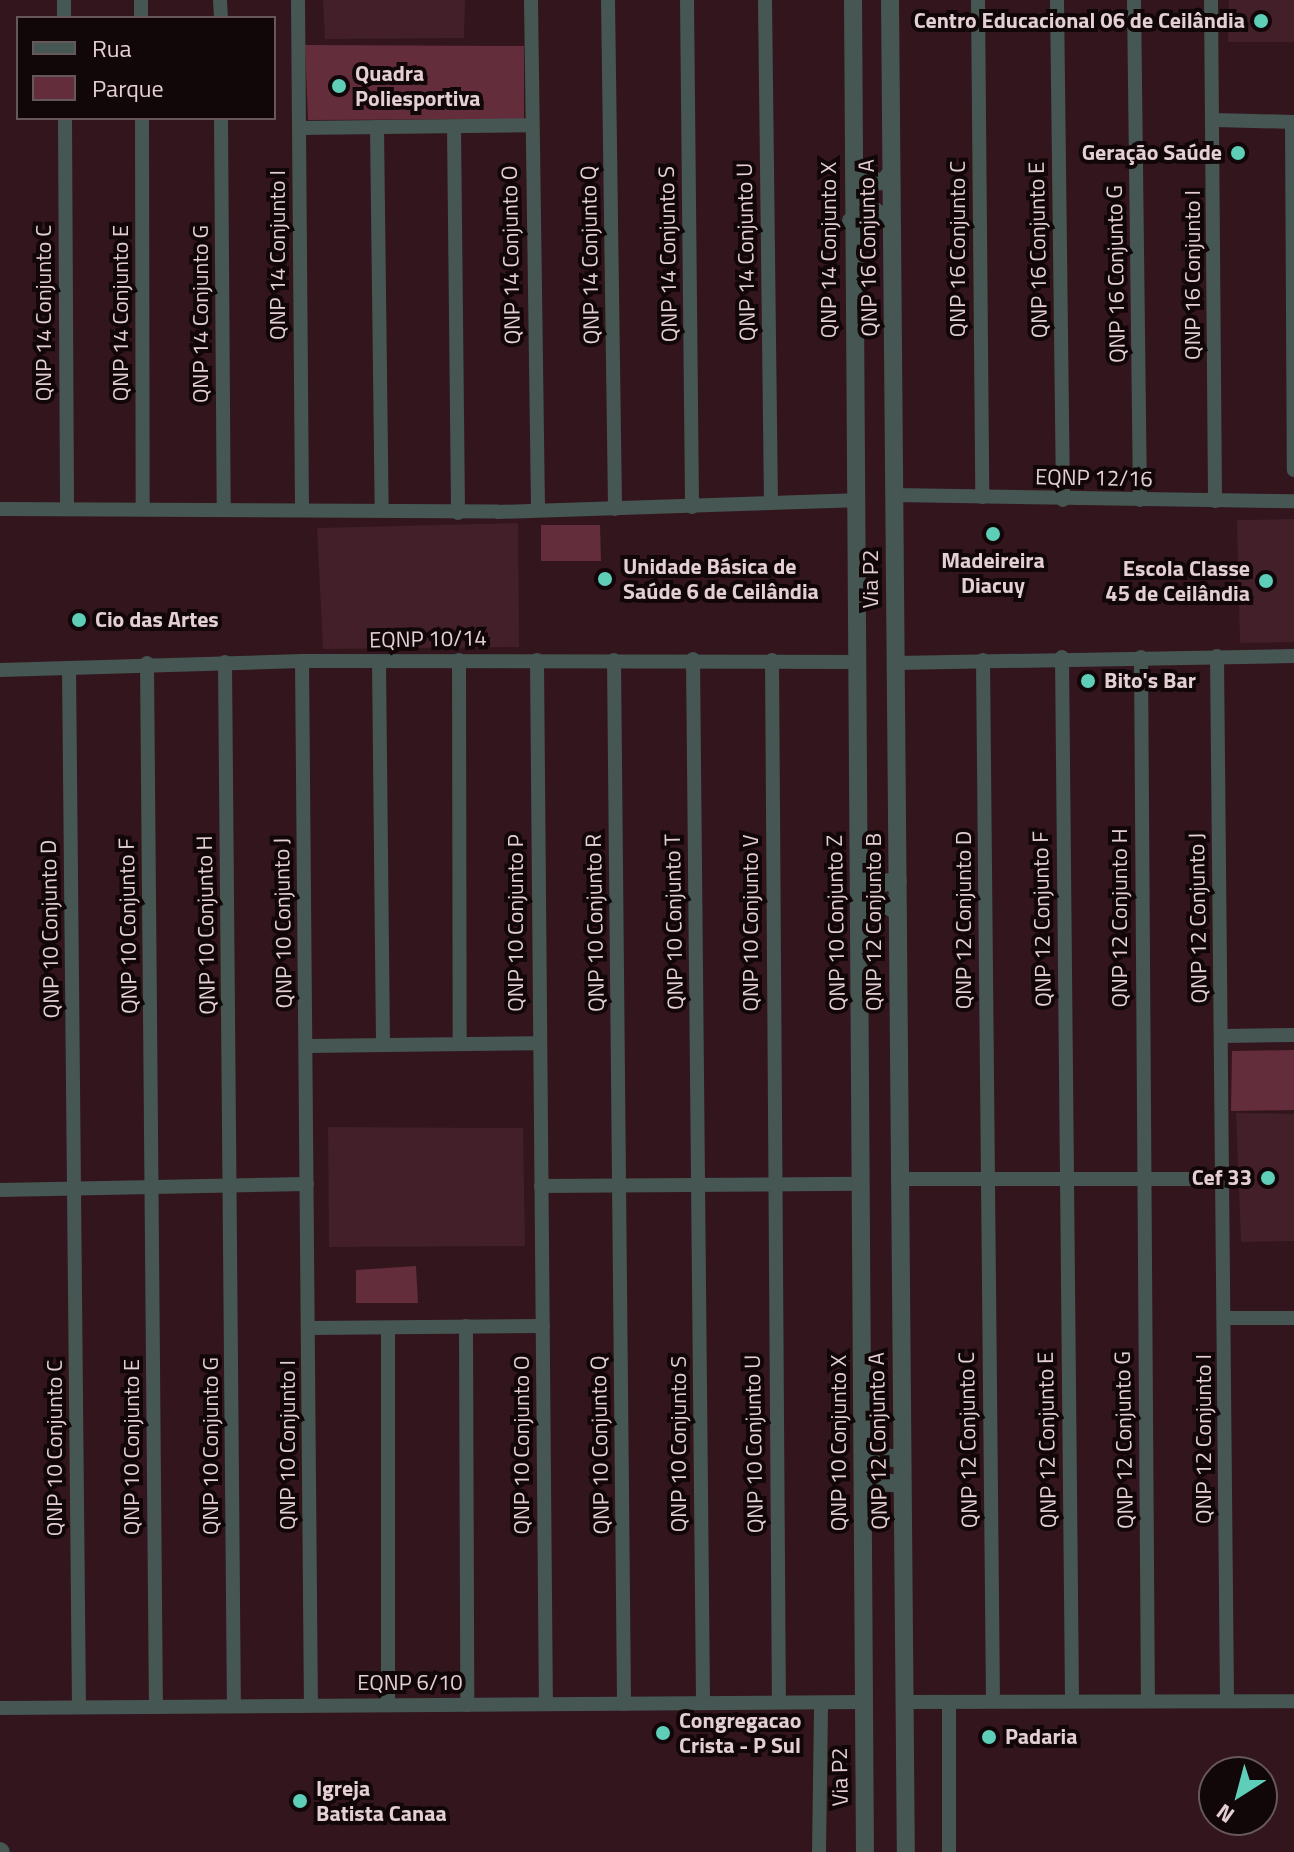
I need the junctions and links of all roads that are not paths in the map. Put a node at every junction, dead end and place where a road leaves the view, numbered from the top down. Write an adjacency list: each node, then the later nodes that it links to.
1 (298, 0): 20 (street, QNP 14 Conjunto I)
2 (531, 0): 17 (street, QNP 14 Conjunto O)
3 (608, 0): 41 (street, QNP 14 Conjunto Q)
4 (687, 0): 34 (street, QNP 14 Conjunto S)
5 (765, 0): 33 (street, QNP 14 Conjunto U)
6 (853, 0): 21 (street, QNP 14 Conjunto X)
7 (890, 0): 22 (street, QNP 16 Conjunto A)
8 (978, 0): 27 (street, QNP 16 Conjunto C)
9 (1057, 0): 29 (street, QNP 16 Conjunto E)
10 (1134, 0): 30 (street, QNP 16 Conjunto G)
11 (1211, 0): 15 (street, QNP 16 Conjunto I)
12 (65, 120): 37 (street, QNP 14 Conjunto C)
13 (142, 120): 38 (street, QNP 14 Conjunto E)
14 (221, 120): 39 (street, QNP 14 Conjunto G)
15 (1214, 120): 16 (street); 31 (street, QNP 16 Conjunto I)
16 (1293, 122): 25 (street)
17 (531, 125): 19 (street); 35 (street, QNP 14 Conjunto O)
18 (377, 127): 19 (street); 20 (street); 42 (street)
19 (454, 127): 43 (street)
20 (299, 128): 40 (street, QNP 14 Conjunto I)
21 (854, 168): 22 (street); 23 (street, QNP 14 Conjunto X)
22 (891, 173): 24 (street, QNP 16 Conjunto A)
23 (851, 221): 24 (street); 28 (street, QNP 14 Conjunto X)
24 (891, 223): 26 (street, QNP 16 Conjunto A)
25 (1294, 470)
26 (894, 495): 27 (street, EQNP 12/16); 59 (street, Via P2)
27 (982, 497): 29 (street, EQNP 12/16)
28 (855, 500): 33 (street); 57 (street, Via P2)
29 (1063, 500): 30 (street, EQNP 12/16)
30 (1140, 500): 31 (street, EQNP 12/16)
31 (1215, 501): 32 (street, EQNP 12/16)
32 (1294, 501)
33 (771, 503): 34 (street)
34 (692, 507): 41 (street)
35 (538, 508): 41 (street); 43 (street)
36 (0, 509): 37 (street)
37 (67, 509): 38 (street)
38 (143, 509): 39 (street)
39 (224, 509): 40 (street)
40 (302, 509): 42 (street)
41 (615, 509)
42 (382, 510): 43 (street)
43 (458, 513)
44 (1217, 656): 45 (street); 47 (street); 67 (street, QNP 12 Conjunto J)
45 (1294, 656)
46 (1062, 657): 47 (street); 53 (street); 76 (street, QNP 12 Conjunto F)
47 (1141, 657): 74 (street, QNP 12 Conjunto H)
48 (693, 659): 51 (street, EQNP 10/14); 52 (street, EQNP 10/14); 79 (street, QNP 10 Conjunto T)
49 (459, 660): 50 (street, EQNP 10/14); 56 (street, EQNP 10/14); 68 (street)
50 (537, 660): 51 (street, EQNP 10/14); 69 (street, QNP 10 Conjunto P)
51 (614, 660): 82 (street, QNP 10 Conjunto R)
52 (772, 660): 57 (street, EQNP 10/14); 80 (street, QNP 10 Conjunto V)
53 (983, 660): 59 (street); 73 (street, QNP 12 Conjunto D)
54 (302, 661): 55 (street, EQNP 10/14); 56 (street, EQNP 10/14); 71 (street, QNP 10 Conjunto J)
55 (225, 662): 58 (street, EQNP 10/14); 83 (street, QNP 10 Conjunto H)
56 (379, 662): 70 (street)
57 (856, 662): 62 (street, QNP 10 Conjunto Z)
58 (147, 663): 60 (street, EQNP 10/14); 84 (street, QNP 10 Conjunto F)
59 (896, 663): 63 (street, QNP 12 Conjunto B)
60 (69, 668): 61 (street, EQNP 10/14); 85 (street, QNP 10 Conjunto D)
61 (0, 670)
62 (860, 877): 63 (street); 64 (street, QNP 10 Conjunto Z)
63 (898, 881): 65 (street, QNP 12 Conjunto B)
64 (860, 910): 65 (street); 78 (street, QNP 10 Conjunto Z)
65 (898, 912): 72 (street, QNP 12 Conjunto B)
66 (1294, 1035): 67 (street)
67 (1222, 1036): 75 (street, QNP 12 Conjunto J)
68 (460, 1042): 69 (street); 70 (street)
69 (538, 1043): 81 (street, QNP 10 Conjunto P)
70 (383, 1044): 71 (street)
71 (307, 1046): 77 (street, QNP 10 Conjunto J)
72 (898, 1179): 73 (street); 94 (street, QNP 12 Conjunto A)
73 (987, 1179): 76 (street); 100 (street, QNP 12 Conjunto C)
74 (1144, 1179): 75 (street); 76 (street); 98 (street, QNP 12 Conjunto G)
75 (1224, 1179): 87 (street, QNP 12 Conjunto I)
76 (1067, 1180): 99 (street, QNP 12 Conjunto E)
77 (307, 1184): 83 (street); 91 (street, QNP 10 Conjunto I)
78 (862, 1184): 80 (street); 93 (street, QNP 10 Conjunto X)
79 (699, 1185): 80 (street); 82 (street); 106 (street, QNP 10 Conjunto S)
80 (773, 1185): 102 (street, QNP 10 Conjunto U)
81 (541, 1186): 82 (street); 90 (street, QNP 10 Conjunto O)
82 (619, 1186): 109 (street, QNP 10 Conjunto Q)
83 (232, 1187): 84 (street); 113 (street, QNP 10 Conjunto G)
84 (152, 1188): 85 (street); 115 (street, QNP 10 Conjunto E)
85 (75, 1189): 86 (street); 114 (street, QNP 10 Conjunto C)
86 (0, 1190)
87 (1225, 1318): 88 (street); 97 (street, QNP 12 Conjunto I)
88 (1294, 1318)
89 (466, 1326): 90 (street); 92 (street); 112 (street)
90 (543, 1326): 108 (street, QNP 10 Conjunto O)
91 (309, 1328): 92 (street); 110 (street, QNP 10 Conjunto I)
92 (388, 1328): 111 (street)
93 (864, 1457): 94 (street); 95 (street, QNP 10 Conjunto X)
94 (902, 1458): 96 (street, QNP 12 Conjunto A)
95 (863, 1481): 96 (street); 103 (street, QNP 10 Conjunto X)
96 (902, 1484): 104 (street, QNP 12 Conjunto A)
97 (1227, 1698): 98 (street); 101 (street)
98 (1148, 1699): 99 (street)
99 (1072, 1700): 100 (street)
100 (993, 1701): 105 (street)
101 (1294, 1701)
102 (779, 1702): 106 (street, EQNP 6/10); 107 (street, EQNP 6/10)
103 (863, 1702): 107 (street, EQNP 6/10); 118 (street, Via P2)
104 (905, 1702): 105 (street); 119 (street)
105 (949, 1702): 120 (street)
106 (703, 1703): 109 (street, EQNP 6/10)
107 (821, 1703): 117 (street)
108 (546, 1704): 109 (street, EQNP 6/10); 112 (street, EQNP 6/10)
109 (624, 1704)
110 (311, 1705): 111 (street, EQNP 6/10); 113 (street, EQNP 6/10)
111 (388, 1705): 112 (street, EQNP 6/10)
112 (467, 1705)
113 (234, 1706): 115 (street, EQNP 6/10)
114 (79, 1707): 115 (street, EQNP 6/10); 116 (street, EQNP 6/10)
115 (156, 1707)
116 (0, 1708)
117 (819, 1852)
118 (865, 1852)
119 (906, 1852)
120 (949, 1852)

